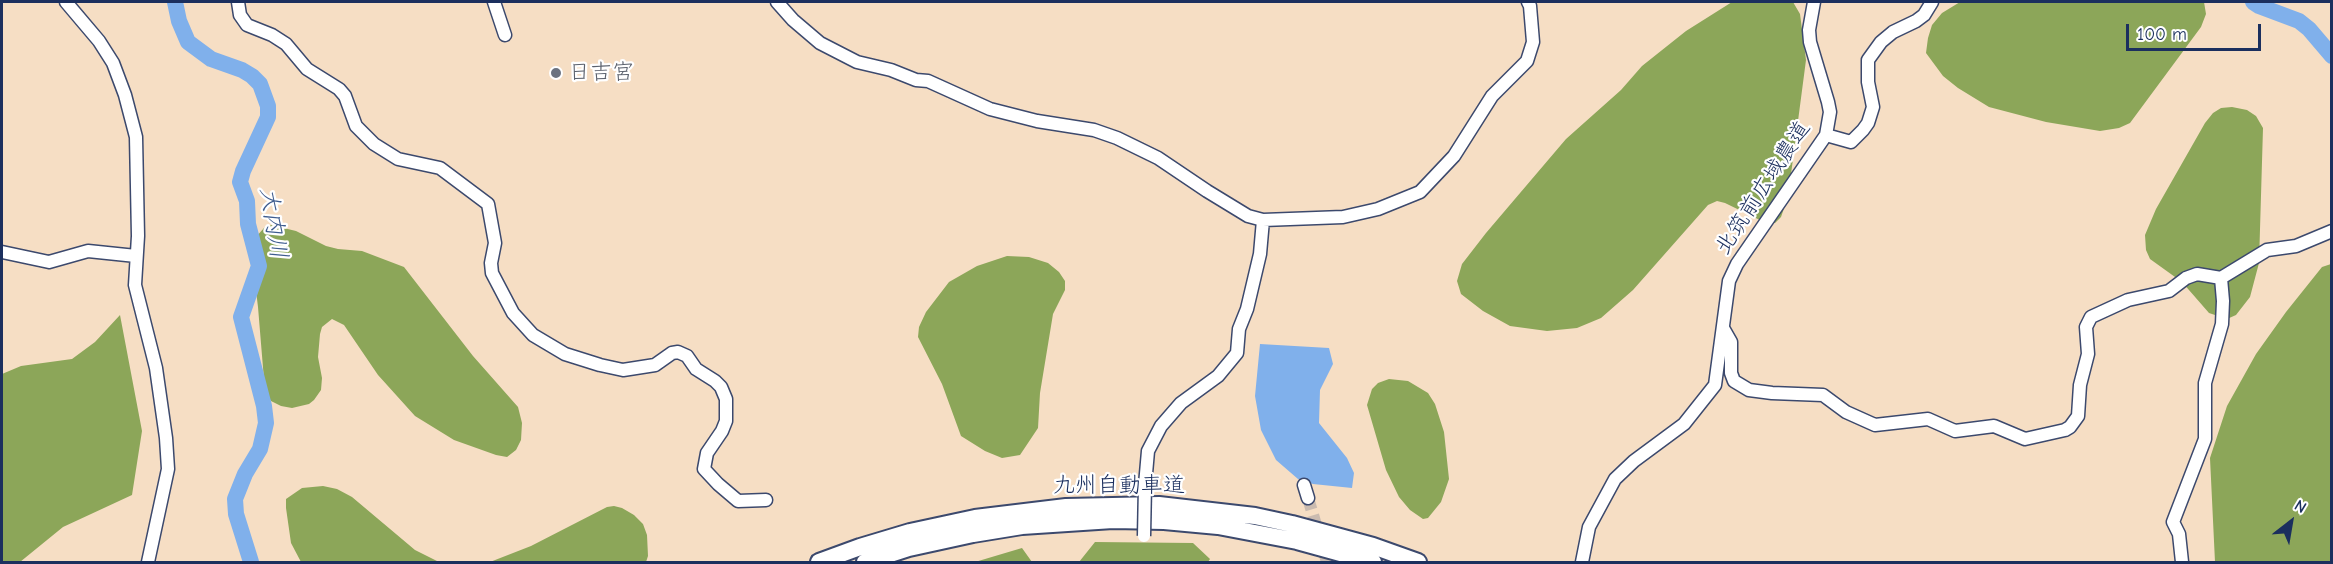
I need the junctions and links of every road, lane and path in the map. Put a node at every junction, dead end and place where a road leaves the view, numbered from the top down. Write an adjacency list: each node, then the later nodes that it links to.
1 (66, 2): 13 (street)
2 (238, 2): 18 (street)
3 (494, 2): 8 (street)
4 (777, 2): 10 (street)
5 (1528, 2): 10 (street)
6 (1814, 2): 9 (street, 北筑前広域農道)
7 (1932, 2): 9 (street)
8 (505, 35)
9 (1826, 135): 15 (street, 北筑前広域農道)
10 (1263, 220): 19 (street, bridge)
11 (2330, 234): 14 (street)
12 (2, 252): 13 (street)
13 (136, 256): 20 (street)
14 (2221, 278): 15 (street); 26 (street)
15 (1723, 328): 25 (street, 北筑前広域農道)
16 (1304, 485): 17 (street)
17 (1308, 498)
18 (765, 500)
19 (1144, 536)
20 (148, 562)
21 (819, 562): 24 (highway, 九州自動車道)
22 (865, 562): 23 (highway, 九州自動車道)
23 (1372, 562)
24 (1418, 562)
25 (1582, 562)
26 (2182, 562)

